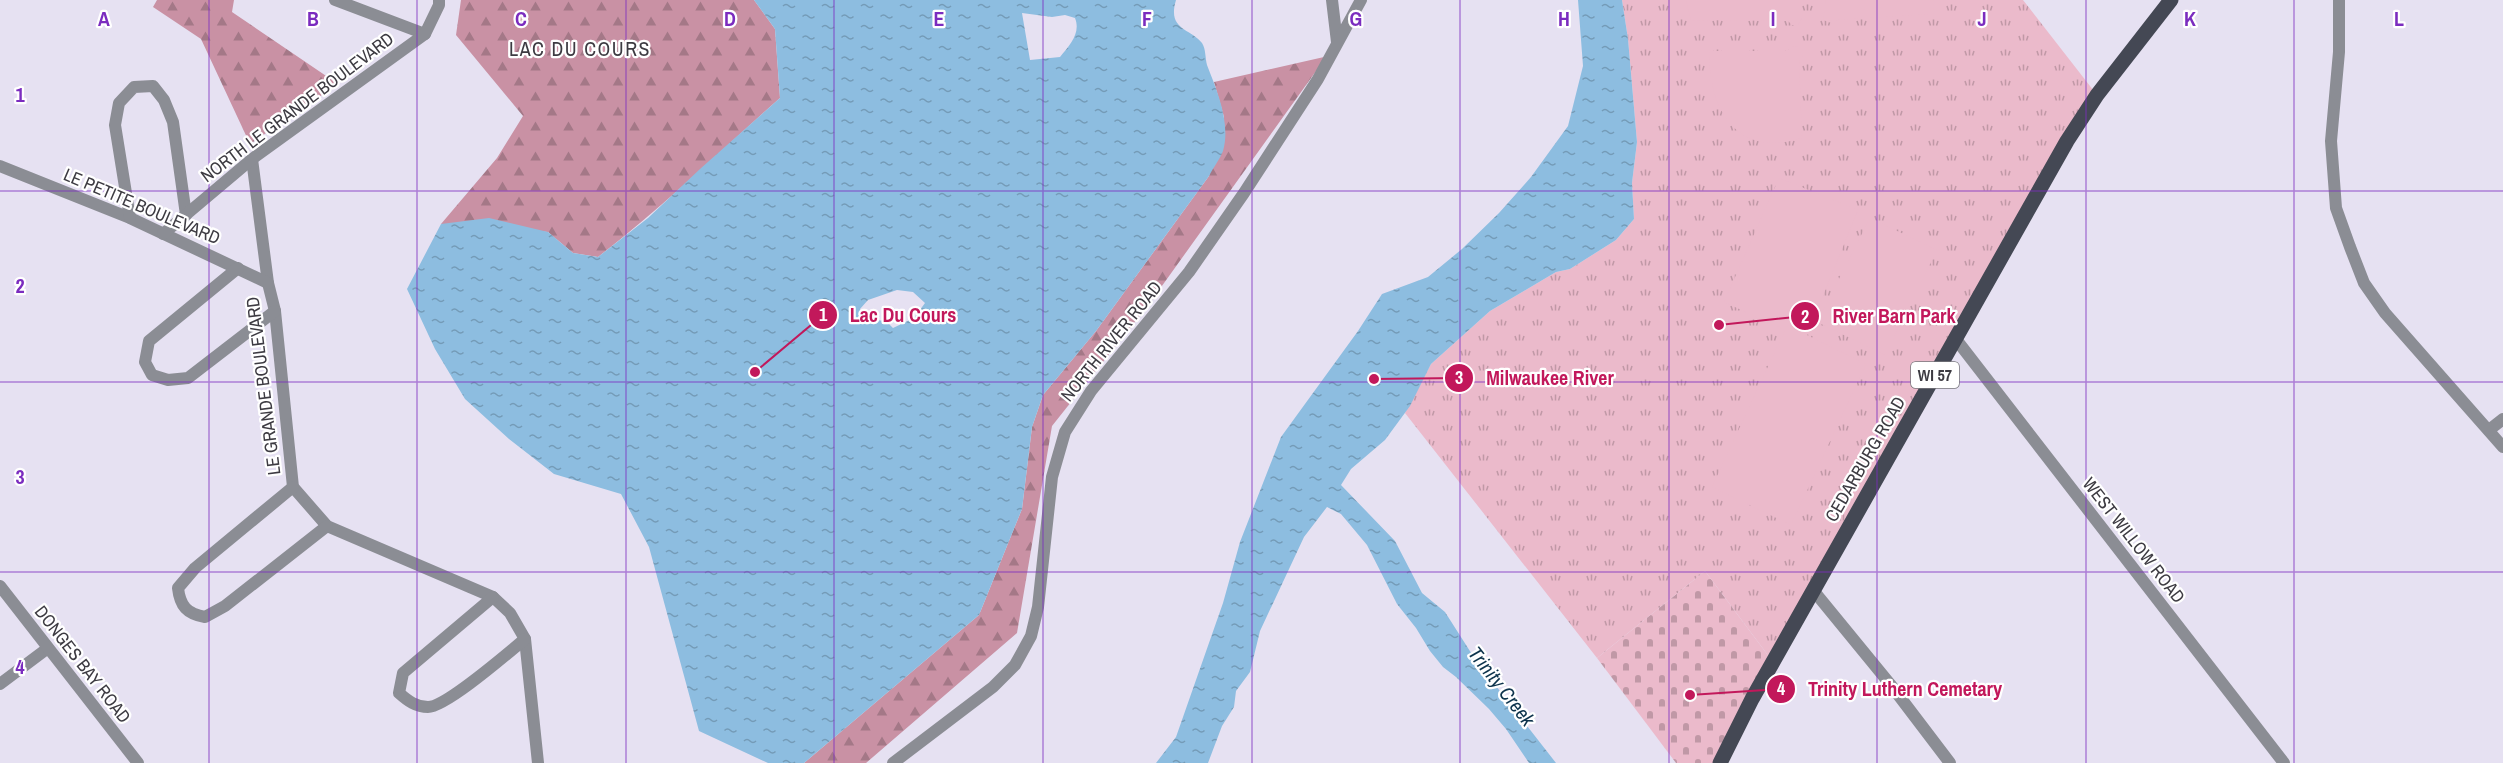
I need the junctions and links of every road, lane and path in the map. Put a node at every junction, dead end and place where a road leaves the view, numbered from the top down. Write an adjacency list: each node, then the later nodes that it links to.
1 (335, 0): 7 (street)
2 (439, 0): 7 (street)
3 (1332, 0): 8 (street)
4 (1361, 0): 8 (street, NORTH RIVER ROAD)
5 (2171, 0): 17 (main road, CEDARBURG ROAD / WI 57)
6 (2339, 0): 19 (street)
7 (425, 34): 9 (street, NORTH LE GRANDE BOULEVARD)
8 (1337, 42): 31 (street, NORTH RIVER ROAD)
9 (252, 159): 11 (street, NORTH LE GRANDE BOULEVARD); 15 (street, LE GRANDE BOULEVARD)
10 (0, 166): 12 (street, LE PETITE BOULEVARD)
11 (186, 215): 12 (street); 13 (street, NORTH LE GRANDE BOULEVARD)
12 (130, 218): 13 (street, LE PETITE BOULEVARD)
13 (163, 234): 14 (street, LE PETITE BOULEVARD)
14 (238, 268): 15 (street, LE PETITE BOULEVARD); 16 (street)
15 (268, 283): 16 (street, LE GRANDE BOULEVARD)
16 (275, 311): 21 (street, LE GRANDE BOULEVARD)
17 (1955, 338): 24 (main road, CEDARBURG ROAD / WI 57); 34 (street, WEST WILLOW ROAD)
18 (2503, 419): 19 (street)
19 (2489, 430): 20 (street)
20 (2503, 447)
21 (293, 487): 22 (street, LE GRANDE BOULEVARD); 22 (street)
22 (327, 526): 25 (street, LE GRANDE BOULEVARD)
23 (0, 586): 27 (street, DONGES BAY ROAD)
24 (1813, 590): 32 (main road, CEDARBURG ROAD / WI 57); 33 (street)
25 (493, 597): 26 (street, LE GRANDE BOULEVARD); 26 (street)
26 (525, 639): 30 (street, LE GRANDE BOULEVARD)
27 (48, 648): 28 (street); 29 (street, DONGES BAY ROAD)
28 (0, 684)
29 (138, 763)
30 (537, 763)
31 (893, 763)
32 (1719, 763)
33 (1950, 763)
34 (2284, 763)

